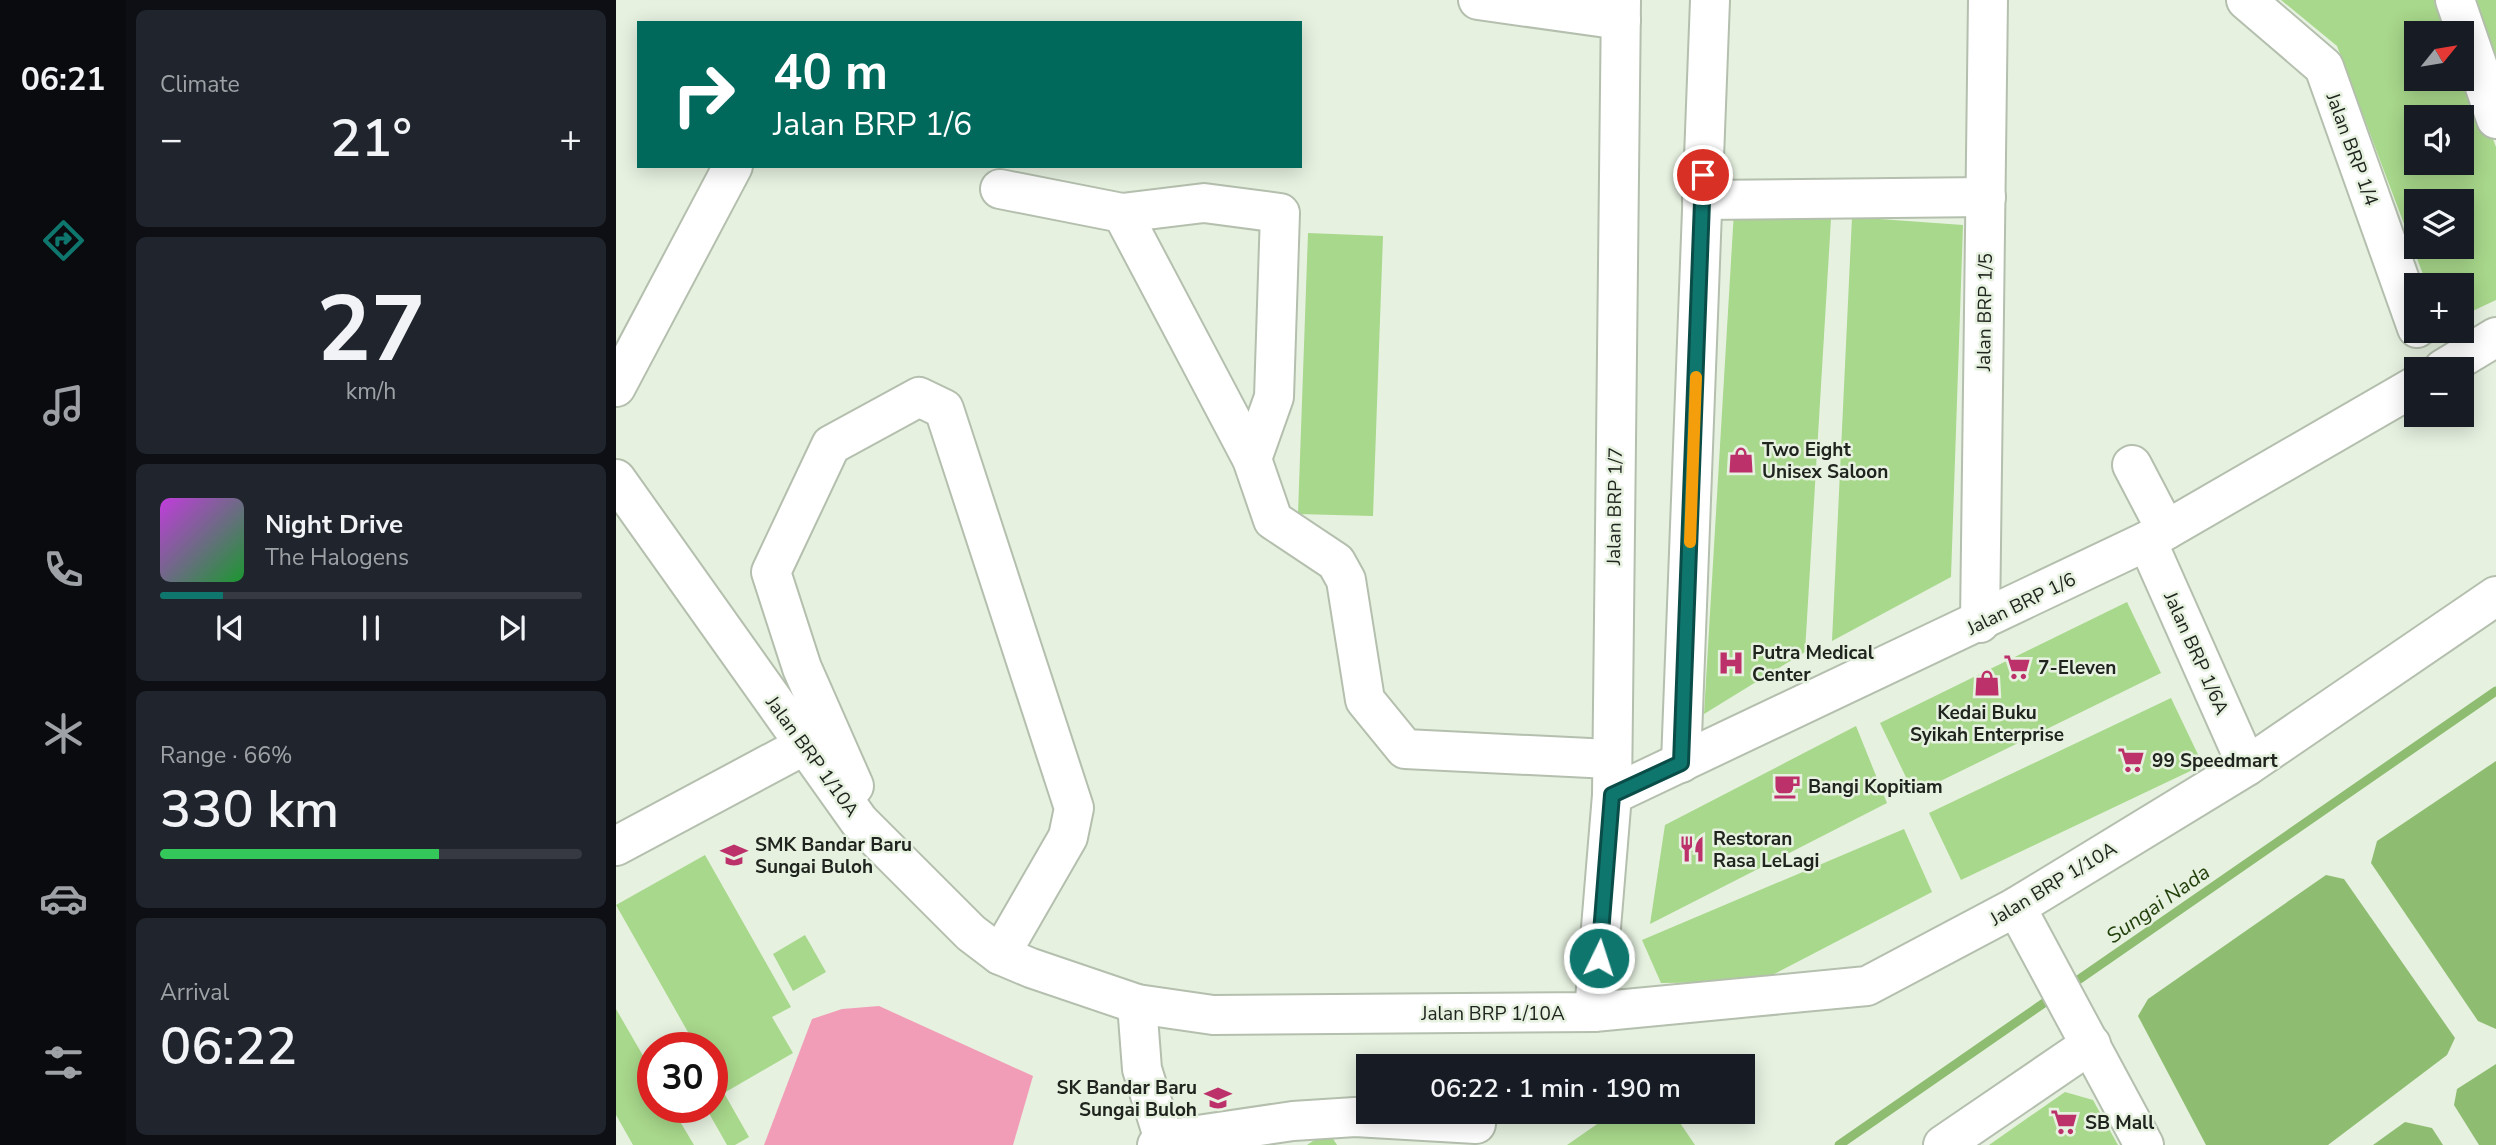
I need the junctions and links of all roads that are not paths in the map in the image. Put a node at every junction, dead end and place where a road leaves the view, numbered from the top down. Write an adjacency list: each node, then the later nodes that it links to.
1 (1478, 0): 6 (street)
2 (1710, 0): 11 (street)
3 (1989, 0): 10 (street, Jalan BRP 1/5)
4 (2246, 0): 13 (street, Jalan BRP 1/4)
5 (2455, 0): 7 (street)
6 (1621, 10): 27 (street, Jalan BRP 1/7)
7 (2496, 119)
8 (732, 168): 16 (street)
9 (1000, 189): 12 (street)
10 (1986, 197): 11 (street); 23 (street, Jalan BRP 1/5)
11 (1702, 200): 25 (street)
12 (1122, 213): 18 (street); 18 (street)
13 (2404, 292)
14 (2490, 350): 15 (street)
15 (2473, 357)
16 (616, 387)
17 (2404, 393): 21 (street, Jalan BRP 1/6)
18 (1252, 459): 27 (street)
19 (2132, 465): 21 (street, Jalan BRP 1/6A)
20 (616, 480): 24 (street, Jalan BRP 1/10A)
21 (2157, 536): 23 (street, Jalan BRP 1/6); 26 (street, Jalan BRP 1/6A)
22 (2496, 596): 26 (street, Jalan BRP 1/10A)
23 (1980, 623): 25 (street, Jalan BRP 1/6)
24 (805, 745): 28 (street, Jalan BRP 1/10A); 29 (street)
25 (1681, 763): 27 (street, Jalan BRP 1/6)
26 (2247, 765): 30 (street, Jalan BRP 1/10A)
27 (1611, 777): 33 (street, Jalan BRP 1/7)
28 (878, 840): 31 (street, Jalan BRP 1/10A); 31 (street)
29 (616, 846)
30 (2016, 907): 33 (street, Jalan BRP 1/10A); 34 (street)
31 (1000, 955): 32 (street, Jalan BRP 1/10A)
32 (1137, 1004): 33 (street, Jalan BRP 1/10A); 36 (street)
33 (1594, 1012)
34 (2084, 1032): 37 (street); 38 (street)
35 (1356, 1119): 36 (street)
36 (1161, 1143)
37 (1943, 1145)
38 (2144, 1145)

